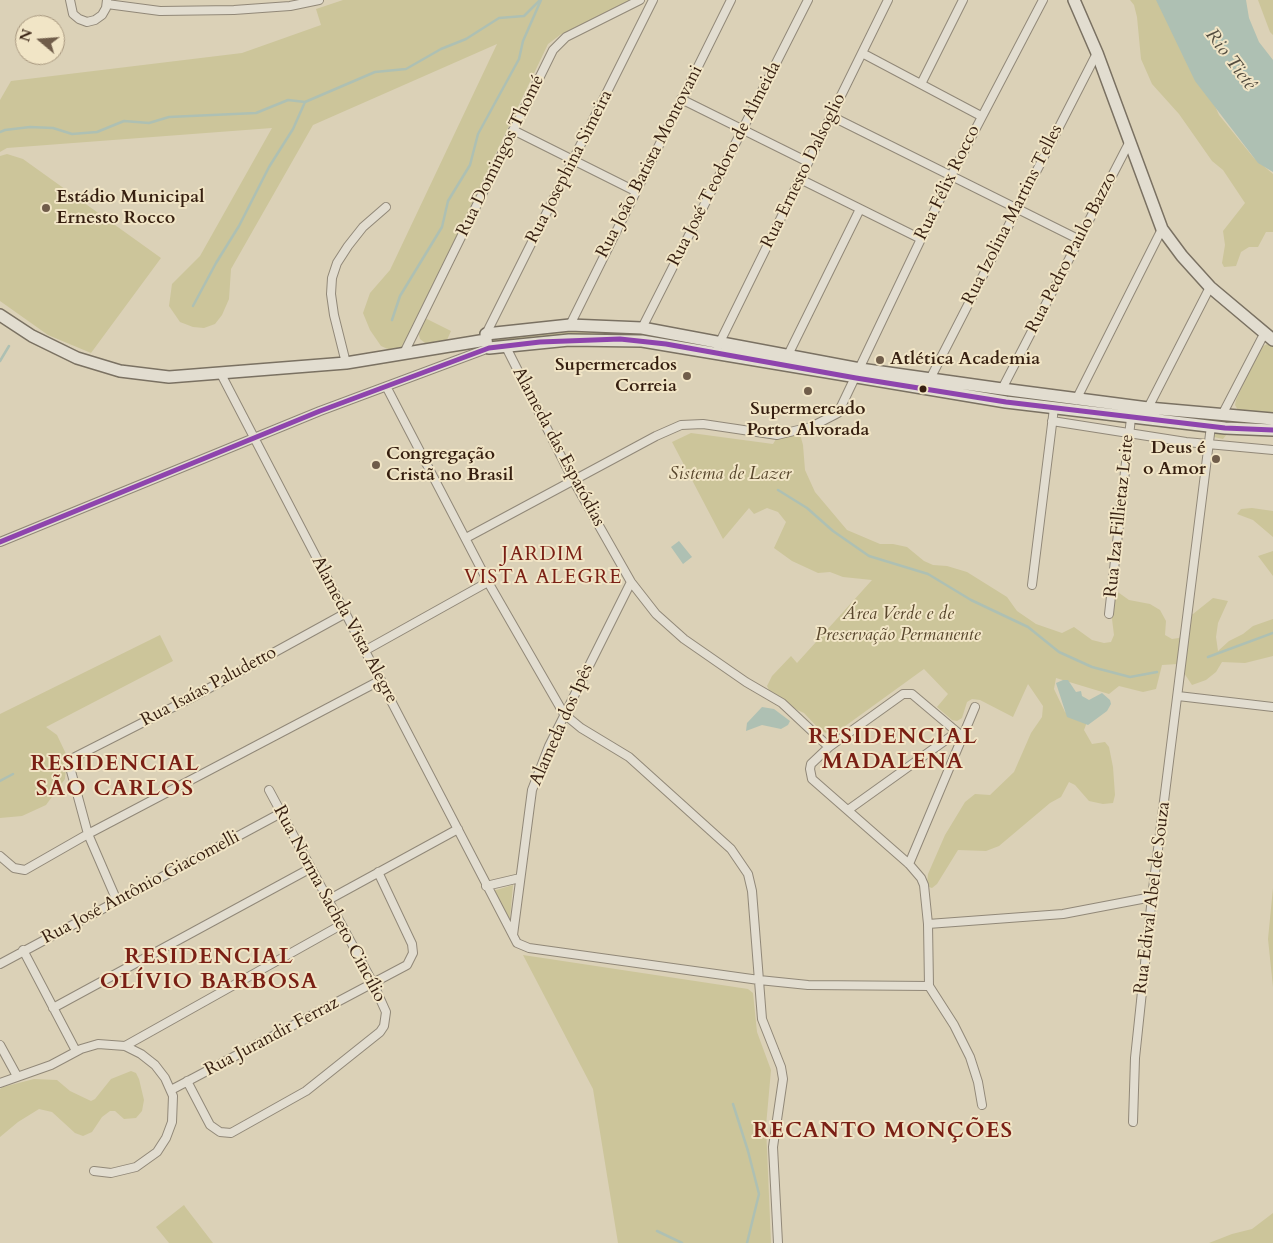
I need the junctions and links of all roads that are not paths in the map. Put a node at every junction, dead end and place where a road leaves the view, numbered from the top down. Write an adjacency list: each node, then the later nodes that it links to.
1 (70, 0): 11 (street)
2 (319, 0): 12 (street)
3 (640, 0): 19 (street, Rua Domingos Thomé)
4 (653, 0): 22 (street, Rua Josephina Simeira)
5 (732, 0): 16 (street, Rua João Batista Montovani)
6 (808, 0): 20 (street, Rua José Teodoro de Almeida)
7 (888, 0): 13 (street, Rua Ernesto Dalsoglio)
8 (963, 0): 15 (street)
9 (1043, 0): 18 (street, Rua Félix Rocco)
10 (1074, 0): 14 (main road)
11 (107, 2): 12 (street)
12 (290, 3)
13 (862, 53): 15 (street); 17 (street, Rua Ernesto Dalsoglio)
14 (1097, 53): 21 (main road); 29 (street, Rua Izolina Martins Telles)
15 (921, 84): 18 (street)
16 (681, 99): 20 (street); 26 (street, Rua João Batista Montovani)
17 (831, 116): 23 (street, Rua Ernesto Dalsoglio); 24 (street)
18 (981, 116): 24 (street, Rua Félix Rocco)
19 (513, 130): 22 (street); 41 (street, Rua Domingos Thomé)
20 (741, 130): 23 (street); 36 (street, Rua José Teodoro de Almeida)
21 (1130, 143): 30 (main road); 32 (street, Rua Pedro Paulo Bazzo)
22 (574, 161): 26 (street); 38 (street, Rua Josephina Simeira)
23 (808, 162): 25 (street, Rua Ernesto Dalsoglio)
24 (951, 176): 29 (street); 31 (street, Rua Félix Rocco)
25 (800, 179): 28 (street); 39 (street, Rua Ernesto Dalsoglio)
26 (635, 191): 35 (street, Rua João Batista Montovani)
27 (386, 207): 44 (street)
28 (860, 208): 31 (street); 43 (street)
29 (1016, 209): 32 (street); 47 (street, Rua Izolina Martins Telles)
30 (1162, 229): 33 (main road); 50 (street)
31 (920, 239): 46 (street, Rua Félix Rocco)
32 (1078, 239): 49 (street, Rua Pedro Paulo Bazzo)
33 (1210, 287): 37 (main road); 52 (street)
34 (0, 315): 45 (main road)
35 (570, 325): 36 (main road); 38 (main road)
36 (642, 328): 39 (main road)
37 (1269, 337): 53 (street)
38 (487, 341): 40 (main road); 41 (main road); 48 (street)
39 (720, 341): 42 (street, Rua Ernesto Dalsoglio); 43 (main road)
40 (506, 347): 42 (main road); 63 (street, Alameda das Espatódias)
41 (404, 353): 44 (main road)
42 (716, 353): 46 (main road)
43 (788, 355): 46 (main road)
44 (346, 363): 45 (main road)
45 (221, 374): 60 (street, Alameda Vista Alegre)
46 (858, 374): 47 (main road); 51 (main road); 63 (street, Rua Félix Rocco)
47 (930, 378): 49 (main road)
48 (387, 388): 60 (street); 64 (street)
49 (1002, 389): 50 (main road)
50 (1076, 400): 52 (main road)
51 (1054, 408): 54 (main road); 56 (street)
52 (1148, 408): 53 (main road)
53 (1222, 415): 55 (main road)
54 (1131, 418): 57 (main road); 59 (street, Rua Iza Fillietaz Leite)
55 (1273, 419)
56 (1052, 421): 59 (street); 68 (street)
57 (1211, 426): 58 (main road); 61 (street, Rua Edival Abel de Souza)
58 (1273, 430)
59 (1129, 433): 61 (street); 70 (street, Rua Iza Fillietaz Leite)
60 (253, 439): 65 (street); 69 (street, Alameda Vista Alegre)
61 (1207, 444): 62 (street); 73 (street, Rua Edival Abel de Souza)
62 (1273, 450)
63 (573, 480): 64 (street, Rua Félix Rocco); 67 (street, Alameda das Espatódias)
64 (466, 538): 66 (street)
65 (0, 542)
66 (488, 582): 71 (street); 76 (street)
67 (631, 582): 76 (street, Alameda dos Ipês); 78 (street, Alameda das Espatódias)
68 (1032, 585)
69 (346, 613): 71 (street, Alameda Vista Alegre); 83 (street, Rua Isaías Paludetto)
70 (1109, 614)
71 (366, 650): 72 (street, Alameda Vista Alegre)
72 (381, 680): 82 (street, Alameda Vista Alegre); 83 (street)
73 (1178, 696): 75 (street); 90 (street, Rua Edival Abel de Souza)
74 (974, 707): 77 (street)
75 (1273, 707)
76 (564, 714): 88 (street, Alameda dos Ipês); 98 (street)
77 (960, 734): 78 (street); 80 (street); 85 (street)
78 (829, 746): 80 (street)
79 (269, 790): 81 (street, Rua Norma Sacheto Cincílio)
80 (848, 810): 85 (street)
81 (281, 813): 86 (street, Rua Norma Sacheto Cincílio); 92 (street, Rua José Antônio Giacomelli)
82 (458, 828): 87 (street); 89 (street, Alameda Vista Alegre)
83 (88, 834): 84 (street); 92 (street)
84 (0, 856)
85 (909, 864): 93 (street)
86 (311, 868): 91 (street, Rua Norma Sacheto Cincílio); 101 (street)
87 (378, 872): 91 (street); 99 (street, Rua Jurandir Ferraz)
88 (520, 878): 89 (street); 95 (street, Alameda dos Ipês)
89 (486, 886): 95 (street, Alameda Vista Alegre)
90 (1152, 897): 93 (street); 110 (street, Rua Edival Abel de Souza)
91 (328, 900): 94 (street, Rua Norma Sacheto Cincílio)
92 (117, 901): 96 (street, Rua José Antônio Giacomelli)
93 (928, 924): 100 (street)
94 (341, 925): 99 (street, Rua Norma Sacheto Cincílio); 103 (street)
95 (513, 936): 98 (street)
96 (23, 950): 97 (street, Rua José Antônio Giacomelli); 101 (street)
97 (0, 964)
98 (759, 980): 100 (street); 112 (street)
99 (372, 983): 106 (street, Rua Jurandir Ferraz); 106 (street, Rua Norma Sacheto Cincílio)
100 (929, 986): 109 (street)
101 (53, 1008): 104 (street)
102 (0, 1045): 105 (street)
103 (125, 1046): 104 (street); 108 (street)
104 (76, 1051): 105 (street)
105 (17, 1076): 107 (street)
106 (187, 1082): 108 (street, Rua Jurandir Ferraz)
107 (0, 1083)
108 (171, 1090): 111 (street)
109 (982, 1105)
110 (1133, 1122)
111 (94, 1171)
112 (778, 1243)

